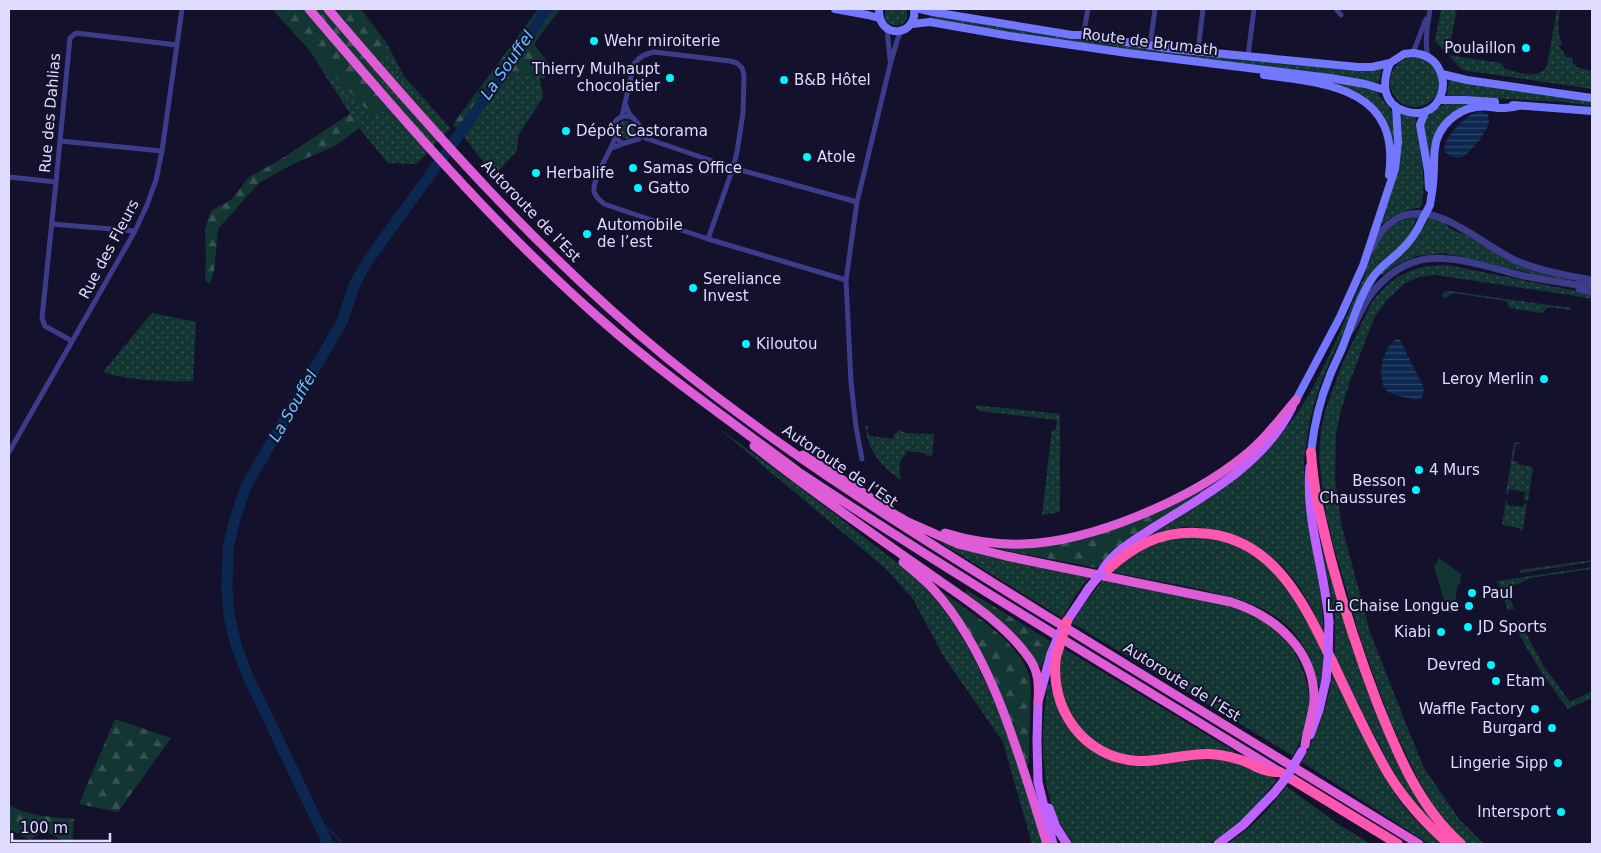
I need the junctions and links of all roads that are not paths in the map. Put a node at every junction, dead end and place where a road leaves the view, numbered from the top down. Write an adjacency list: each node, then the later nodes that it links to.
1 (182, 9): 20 (street, Rue des Fleurs)
2 (309, 9): 65 (highway, Autoroute de l’Est)
3 (328, 9): 67 (highway, Autoroute de l’Est)
4 (835, 9): 15 (main road)
5 (879, 9): 15 (main road)
6 (914, 9): 16 (main road)
7 (920, 9): 19 (main road, Route de Brumath)
8 (1088, 9): 19 (street)
9 (1155, 9): 21 (street)
10 (1203, 9): 22 (street)
11 (1254, 9): 24 (street)
12 (1336, 9): 14 (street)
13 (1430, 9): 23 (street); 25 (street)
14 (1341, 15)
15 (879, 18): 17 (main road)
16 (912, 24): 18 (main road); 27 (main road, Route de Brumath)
17 (887, 28): 18 (main road); 28 (street)
18 (901, 30): 28 (street)
19 (1082, 35): 21 (main road, Route de Brumath)
20 (177, 45): 44 (street, Rue des Dahlias); 47 (street, Rue des Fleurs)
21 (1150, 46): 22 (main road, Route de Brumath)
22 (1198, 52): 24 (main road, Route de Brumath)
23 (1413, 53): 25 (main road); 26 (main road)
24 (1248, 56): 26 (main road, Route de Brumath)
25 (1428, 57): 29 (main road)
26 (1390, 63): 30 (main road)
27 (1217, 64): 30 (main road, Route de Brumath); 54 (main road)
28 (890, 65): 52 (street)
29 (1442, 74): 31 (main road); 32 (main road)
30 (1385, 90): 35 (main road)
31 (1592, 98)
32 (1439, 100): 34 (main road); 37 (main road)
33 (626, 105): 38 (street); 39 (street); 48 (street)
34 (1518, 106): 36 (main road); 51 (main road)
35 (1396, 108): 37 (main road); 54 (main road)
36 (1592, 111)
37 (1424, 112): 51 (main road)
38 (622, 116): 39 (street); 41 (street)
39 (632, 116): 40 (street)
40 (640, 133): 42 (street); 43 (street)
41 (615, 138): 45 (street); 46 (street)
42 (645, 138): 43 (street); 48 (street)
43 (636, 139): 45 (street)
44 (60, 141): 47 (street); 50 (street, Rue des Dahlias)
45 (623, 143): 46 (street)
46 (612, 148): 56 (street)
47 (162, 152): 55 (street, Rue des Fleurs)
48 (733, 168): 52 (street); 56 (street)
49 (9, 177): 50 (street, Rue des Dahlias)
50 (56, 182): 53 (street)
51 (1430, 197): 64 (main road, bridge)
52 (857, 202): 58 (street)
53 (52, 224): 55 (street); 63 (street)
54 (1374, 230): 57 (main road)
55 (135, 231): 63 (street, Rue des Fleurs)
56 (708, 240): 58 (street)
57 (1363, 266): 59 (street); 66 (main road)
58 (846, 280): 70 (street)
59 (1592, 280)
60 (1555, 282): 61 (street); 62 (street); 64 (street)
61 (1592, 287)
62 (1592, 292)
63 (72, 341): 68 (street, Rue des Fleurs)
64 (1344, 343): 69 (main road)
65 (647, 360): 72 (highway); 80 (highway, Autoroute de l’Est)
66 (1296, 400): 71 (highway); 73 (main road)
67 (772, 438): 71 (highway); 86 (highway, Autoroute de l’Est)
68 (9, 452)
69 (1311, 452): 78 (main road, bridge); 88 (highway)
70 (862, 459)
71 (862, 492): 78 (highway)
72 (864, 527): 77 (highway); 81 (highway)
73 (1116, 558): 74 (highway); 87 (highway)
74 (1102, 572): 75 (main road, bridge)
75 (1068, 621): 76 (highway, bridge)
76 (1054, 655): 77 (main road); 80 (highway)
77 (1038, 702): 79 (main road)
78 (1303, 748): 84 (main road, bridge)
79 (1038, 754): 82 (main road); 83 (main road)
80 (1280, 772): 85 (highway, Autoroute de l’Est)
81 (1047, 844)
82 (1053, 844)
83 (1067, 844)
84 (1218, 844)
85 (1398, 844)
86 (1419, 844)
87 (1449, 844)
88 (1461, 844)

